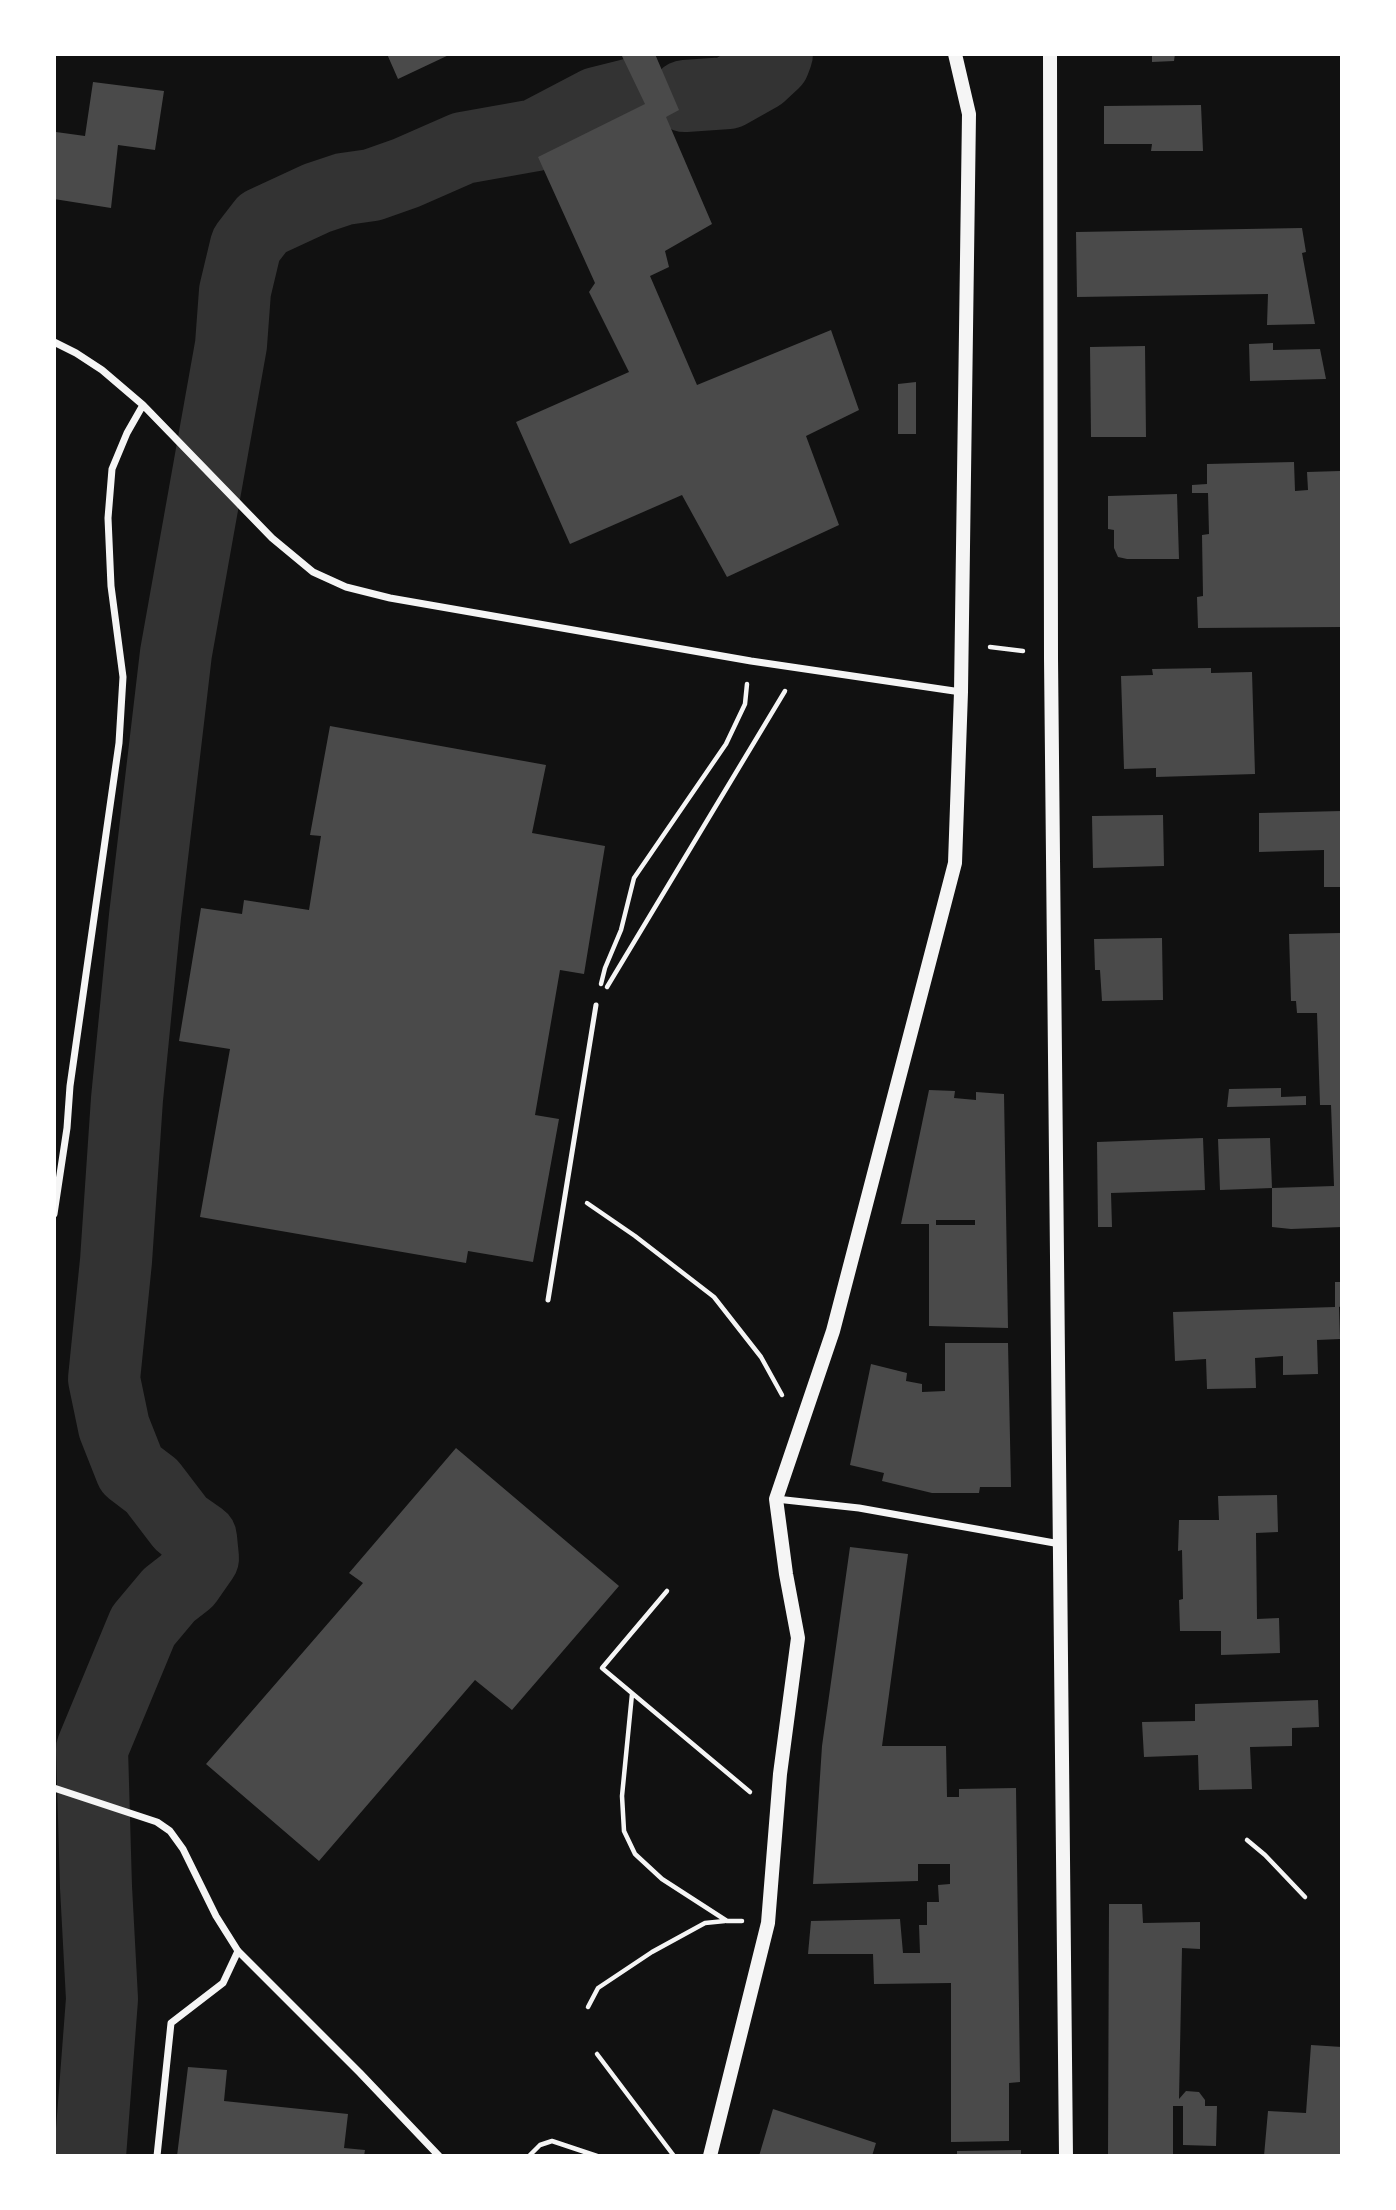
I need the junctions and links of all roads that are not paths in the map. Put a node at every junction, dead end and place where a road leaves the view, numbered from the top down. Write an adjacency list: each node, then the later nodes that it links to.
1 (955, 54): 5 (main road)
2 (1050, 54): 10 (main road)
3 (54, 342): 4 (street)
4 (143, 404): 5 (street); 7 (street)
5 (961, 692): 9 (main road)
6 (596, 1006): 8 (lane)
7 (54, 1214)
8 (548, 1300)
9 (776, 1499): 10 (street); 15 (main road)
10 (1061, 1544): 16 (main road)
11 (56, 1789): 12 (street)
12 (238, 1951): 13 (street); 14 (street)
13 (157, 2156)
14 (439, 2156)
15 (710, 2156)
16 (1066, 2156)

